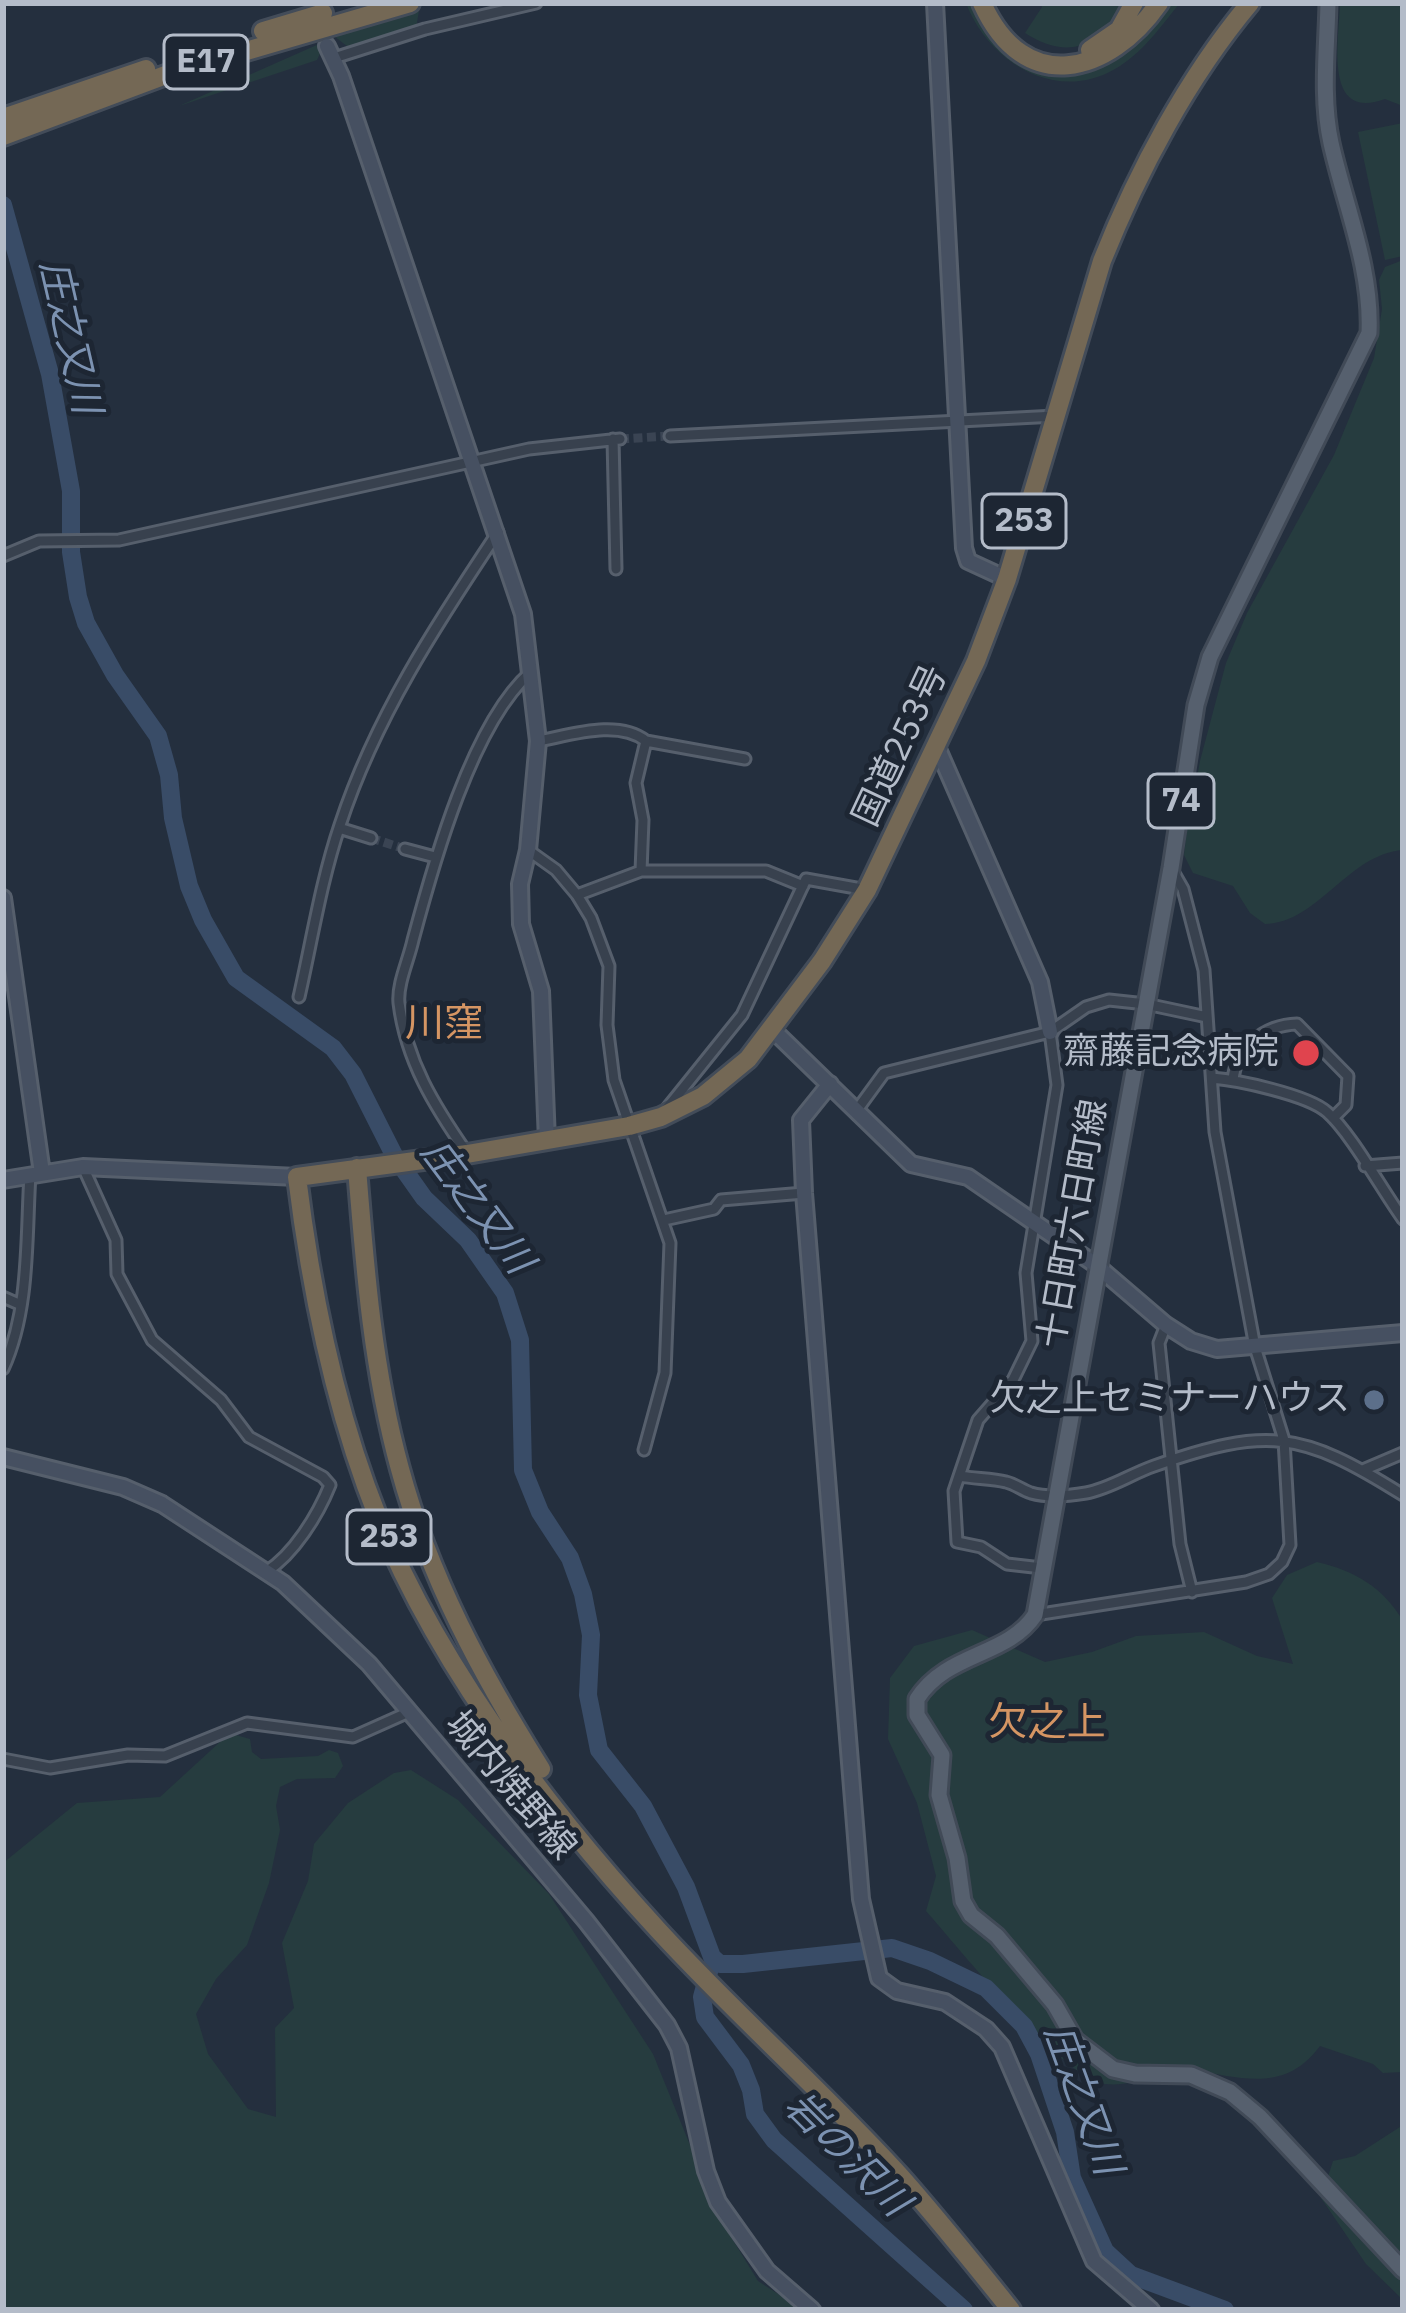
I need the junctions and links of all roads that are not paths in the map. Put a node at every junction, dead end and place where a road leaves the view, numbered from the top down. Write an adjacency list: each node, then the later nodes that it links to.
1 (361, 3): 12 (highway, E17)
2 (410, 3): 12 (highway, E17)
3 (536, 3): 11 (street)
4 (935, 3): 14 (street)
5 (982, 3): 8 (highway)
6 (994, 3): 7 (highway)
7 (1134, 3)
8 (1159, 3)
9 (1250, 3): 13 (highway, 国道253号 / 253)
10 (1328, 3): 31 (main road, 十日町六日町線 / 74)
11 (330, 52): 16 (street)
12 (4, 130)
13 (1056, 416): 14 (street); 20 (highway, 国道253号 / 253)
14 (957, 421): 15 (street); 20 (street)
15 (670, 436)
16 (470, 464): 17 (street); 18 (street); 19 (street)
17 (498, 531): 21 (street); 26 (street)
18 (3, 556)
19 (616, 569)
20 (1007, 579): 24 (highway, 国道253号 / 253)
21 (531, 672): 22 (street); 30 (street)
22 (538, 741): 23 (street); 29 (street)
23 (646, 741): 25 (street); 32 (street)
24 (937, 747): 34 (highway, 国道253号 / 253); 41 (street)
25 (745, 759)
26 (339, 828): 27 (street); 37 (street)
27 (371, 838)
28 (405, 849): 30 (street)
29 (528, 850): 35 (street); 49 (street)
30 (435, 857): 50 (street)
31 (1171, 868): 38 (main road, 十日町六日町線 / 74); 39 (street)
32 (641, 871): 33 (street); 35 (street)
33 (803, 886): 34 (street); 46 (street)
34 (867, 890): 40 (highway, 国道253号 / 253)
35 (577, 895): 48 (street)
36 (3, 898): 55 (street)
37 (299, 997)
38 (1145, 1004): 39 (street); 41 (street); 62 (main road, 十日町六日町線 / 74)
39 (1207, 1018): 42 (street)
40 (773, 1030): 44 (street); 46 (highway, 国道253号 / 253)
41 (1050, 1032): 45 (street); 59 (street)
42 (1212, 1078): 43 (street); 67 (street)
43 (1233, 1080): 47 (street); 47 (street)
44 (830, 1084): 45 (street); 58 (street)
45 (857, 1110): 59 (street)
46 (661, 1117): 48 (highway, 国道253号 / 253)
47 (1333, 1118): 52 (street)
48 (629, 1126): 49 (highway, 国道253号 / 253); 61 (street)
49 (547, 1141): 50 (highway, 国道253号 / 253)
50 (467, 1154): 54 (highway, 国道253号 / 253)
51 (1403, 1163): 52 (street)
52 (1365, 1166): 60 (street)
53 (83, 1167): 55 (street); 56 (street); 79 (street)
54 (357, 1168): 56 (highway, 国道253号 / 253); 84 (highway, 253)
55 (36, 1173): 57 (street); 64 (street)
56 (297, 1177): 84 (highway, 253)
57 (3, 1180)
58 (804, 1193): 61 (street); 88 (street)
59 (1032, 1219): 62 (street); 75 (street)
60 (1403, 1219)
61 (664, 1220): 70 (street)
62 (1096, 1265): 65 (street); 77 (main road, 十日町六日町線 / 74)
63 (3, 1297): 64 (street)
64 (21, 1305): 68 (street)
65 (1166, 1325): 67 (street); 73 (street)
66 (1403, 1333): 67 (street)
67 (1255, 1347): 69 (street)
68 (3, 1370)
69 (1284, 1440): 73 (street); 74 (street); 80 (street)
70 (644, 1450)
71 (1403, 1453): 74 (street)
72 (3, 1457): 79 (street, 城内焼野線)
73 (1171, 1460): 77 (street); 80 (street)
74 (1364, 1470): 76 (street)
75 (960, 1476): 77 (street); 78 (street)
76 (1403, 1495)
77 (1056, 1496): 78 (main road, 十日町六日町線 / 74)
78 (1042, 1568): 81 (main road, 十日町六日町線 / 74)
79 (266, 1572): 82 (street, 城内焼野線)
80 (1192, 1592): 81 (street)
81 (1035, 1615): 85 (main road)
82 (410, 1712): 83 (street); 86 (street, 城内焼野線)
83 (3, 1759)
84 (591, 1850): 87 (highway, 253)
85 (1403, 2270)
86 (812, 2310)
87 (1011, 2310)
88 (1151, 2310)

